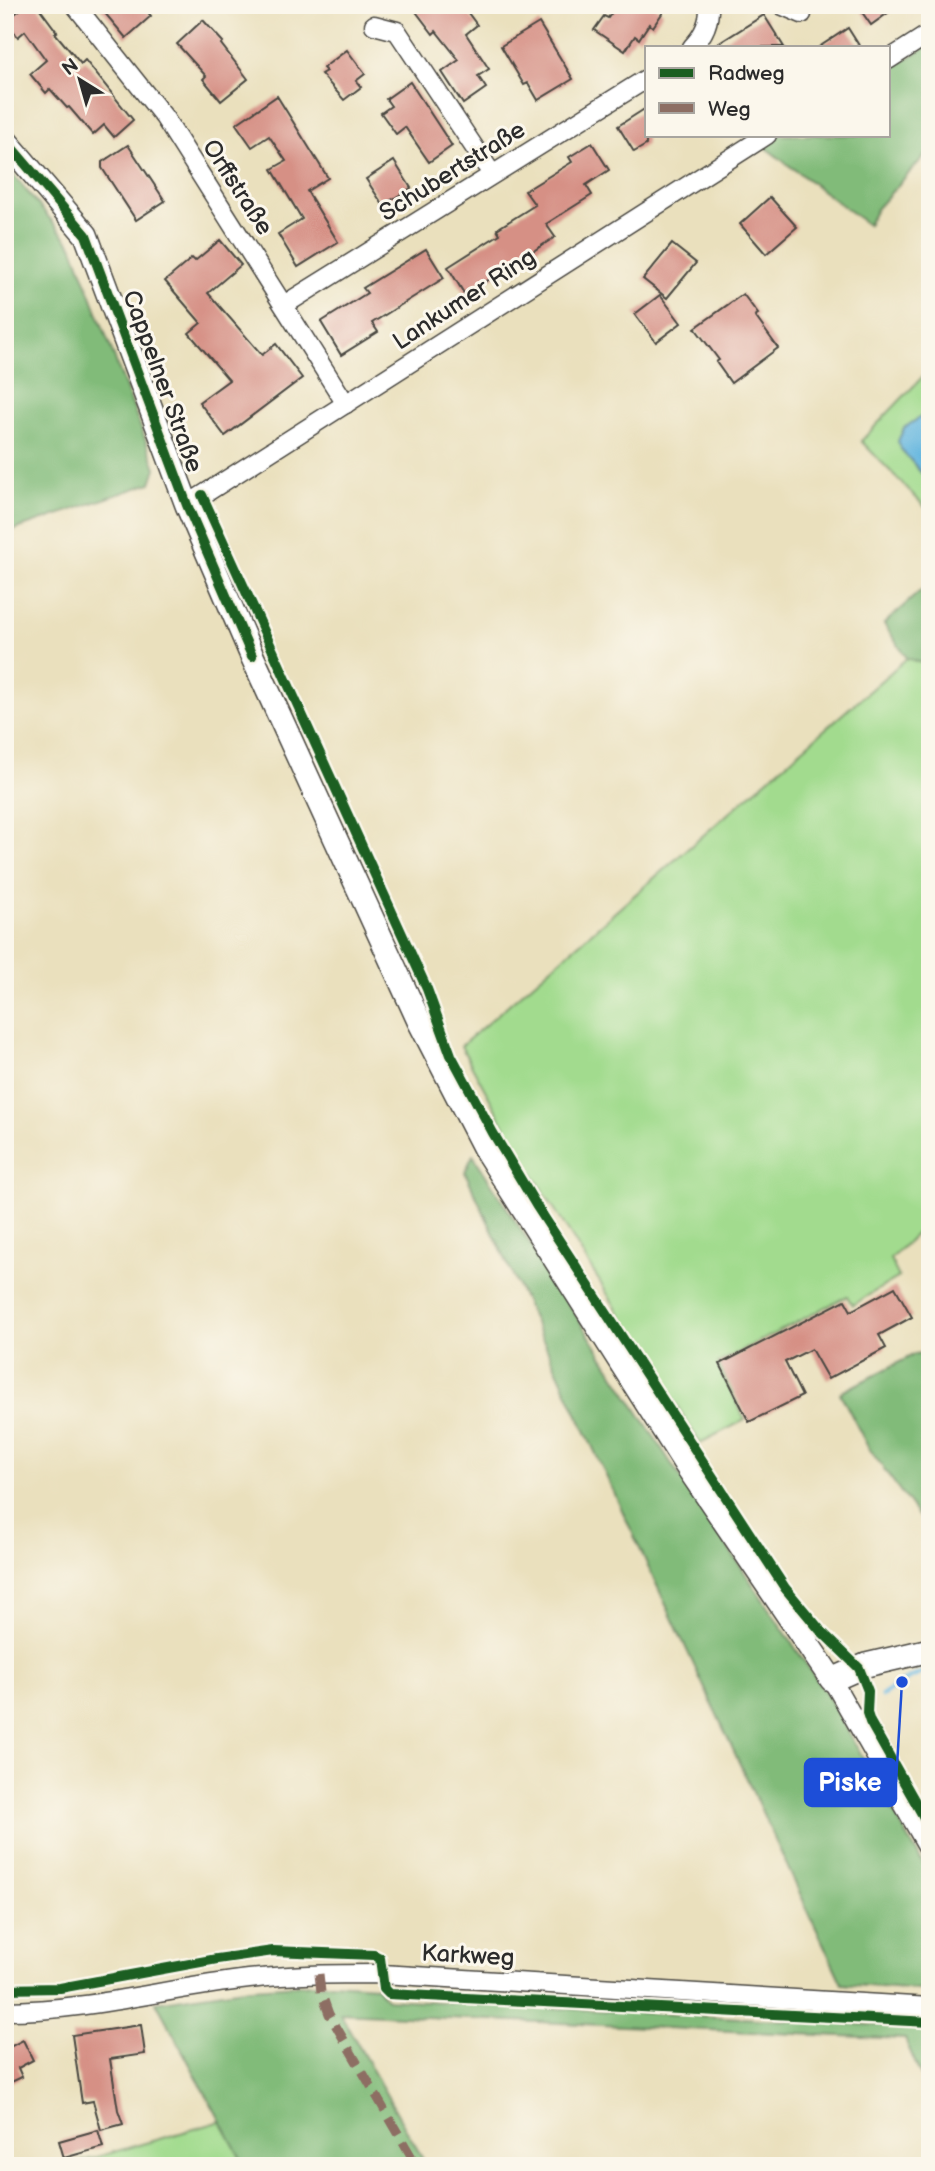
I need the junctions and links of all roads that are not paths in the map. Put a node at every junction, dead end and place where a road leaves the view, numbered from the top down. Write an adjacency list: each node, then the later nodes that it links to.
1 (75, 5): 13 (street, Orffstraße)
2 (709, 5): 7 (street)
3 (781, 5): 4 (street)
4 (802, 13)
5 (374, 25): 12 (street)
6 (930, 33): 8 (street)
7 (693, 46)
8 (890, 59)
9 (645, 80): 12 (street, Schubertstraße)
10 (765, 136): 14 (street, Lankumer Ring)
11 (5, 139): 15 (street, Cappelner Straße)
12 (492, 174): 13 (street, Schubertstraße)
13 (284, 305): 14 (street, Orffstraße)
14 (346, 404): 15 (street, Lankumer Ring)
15 (187, 505): 17 (street, Cappelner Straße)
16 (930, 1650): 17 (street)
17 (832, 1680): 18 (street, Cappelner Straße)
18 (930, 1851)
19 (930, 2007): 20 (street, Karkweg)
20 (5, 2011)

